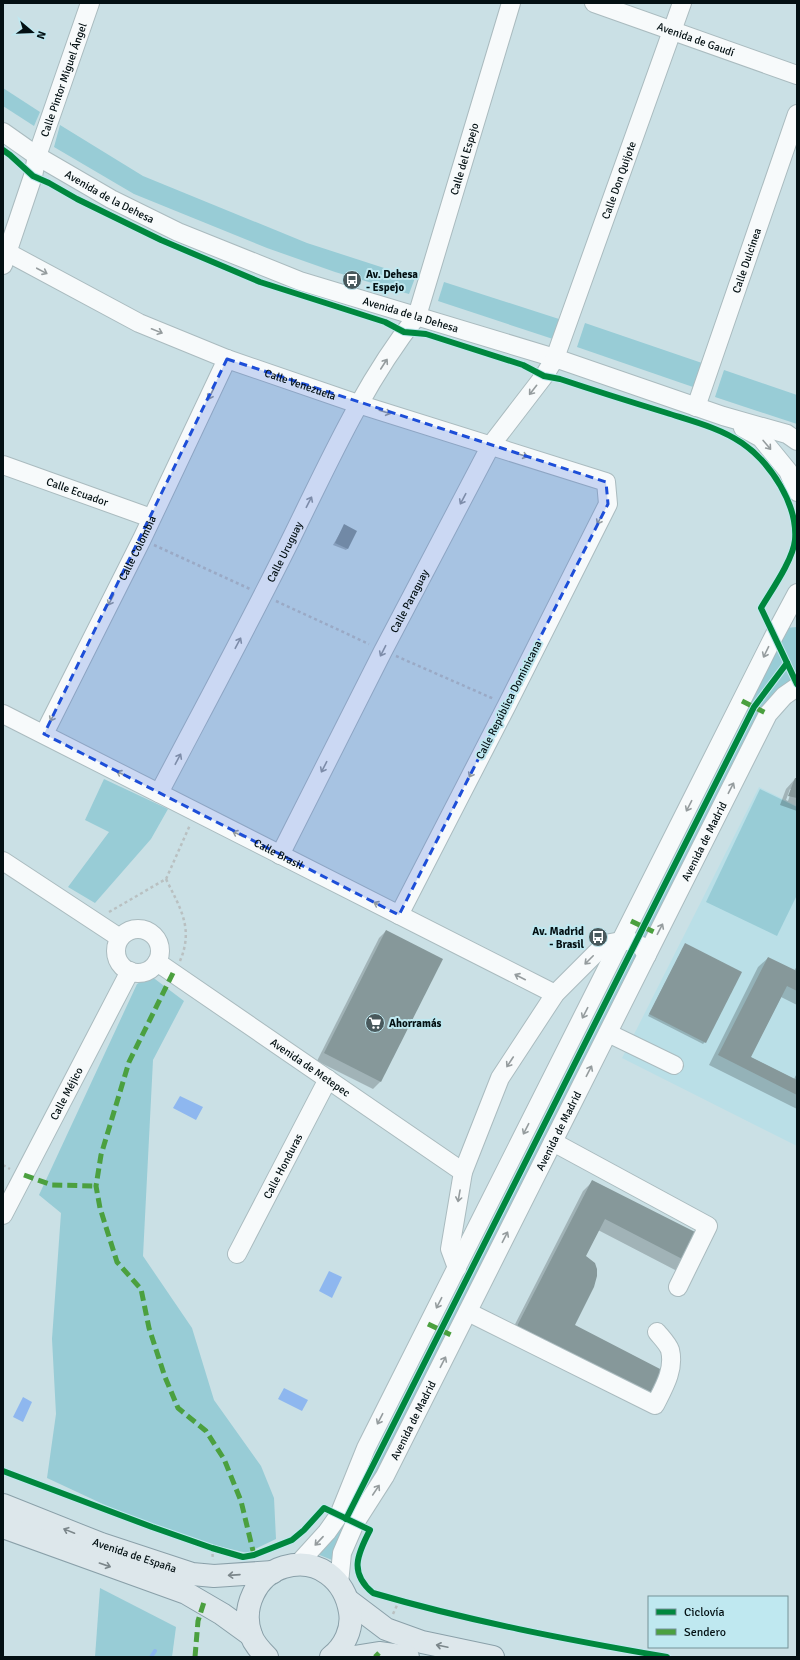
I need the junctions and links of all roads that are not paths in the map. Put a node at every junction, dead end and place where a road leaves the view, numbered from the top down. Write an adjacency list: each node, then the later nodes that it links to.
1 (90, 3): 9 (street, Calle Pintor Miguel Ángel)
2 (511, 3): 11 (street, Calle del Espejo)
3 (594, 3): 5 (street, Avenida de Gaudí)
4 (682, 3): 5 (street, Calle Don Quijote)
5 (672, 30): 6 (street, Avenida de Gaudí); 12 (street, Calle Don Quijote)
6 (797, 75)
7 (797, 114): 15 (street, Calle Dulcinea)
8 (3, 132): 9 (street, Avenida de la Dehesa)
9 (37, 156): 10 (street, Calle Pintor Miguel Ángel); 11 (street, Avenida de la Dehesa)
10 (4, 256): 13 (street, Calle Venezuela, one-way to 13)
11 (417, 316): 12 (street, Avenida de la Dehesa); 14 (street, Calle Uruguay, one-way to 11)
12 (555, 358): 15 (street, Avenida de la Dehesa); 18 (street, Calle Paraguay, one-way to 18)
13 (227, 359): 14 (street, Calle Venezuela); 22 (street, Calle Colombia, one-way to 22)
14 (358, 404): 18 (street, Calle Venezuela, one-way to 18); 27 (street, Calle Uruguay, one-way to 14)
15 (696, 406): 16 (street, Avenida de la Dehesa)
16 (723, 416): 17 (street, Avenida de la Dehesa); 21 (street, Avenida de la Dehesa, one-way to 21)
17 (797, 441)
18 (491, 445): 20 (street, Calle Venezuela, one-way to 20); 28 (street, Calle Paraguay, one-way to 28)
19 (3, 465): 22 (street, Calle Ecuador)
20 (606, 482): 30 (street, Calle República Dominicana, one-way to 30)
21 (797, 492)
22 (151, 518): 26 (street, Calle Colombia, one-way to 26)
23 (797, 593): 32 (street, one-way to 32)
24 (797, 687): 33 (street, Avenida de Madrid, one-way to 24)
25 (3, 714): 26 (street, Calle Brasil)
26 (44, 734): 27 (street, Calle Brasil, one-way to 26)
27 (160, 793): 28 (street, Calle Brasil, one-way to 27)
28 (280, 855): 30 (street, Calle Brasil, one-way to 28)
29 (3, 861): 31 (street)
30 (399, 915): 36 (street, Calle Brasil, one-way to 30)
31 (120, 938): 34 (street); 35 (street)
32 (621, 941): 33 (street); 36 (street, one-way to 36); 44 (street, one-way to 44)
33 (647, 955): 37 (street, Avenida de Madrid)
34 (157, 962): 35 (street); 39 (street, Avenida de Metepec)
35 (130, 971): 42 (street, Calle Méjico)
36 (555, 994): 41 (street, one-way to 41)
37 (608, 1033): 38 (street); 40 (street, Avenida de Madrid, one-way to 37)
38 (674, 1064)
39 (328, 1079): 41 (street, Avenida de Metepec); 43 (street, Calle Honduras)
40 (553, 1142): 45 (street, Avenida de Madrid, one-way to 40); 46 (street)
41 (463, 1172): 44 (street, one-way to 44)
42 (3, 1215)
43 (237, 1254)
44 (457, 1268): 45 (street); 51 (street, one-way to 51)
45 (488, 1272): 47 (street, Avenida de Madrid)
46 (678, 1288)
47 (468, 1312): 48 (street); 53 (street, Avenida de Madrid, one-way to 47)
48 (657, 1332)
49 (3, 1505): 52 (main road, Avenida de España, one-way to 49)
50 (3, 1527): 54 (main road, Avenida de España, one-way to 54)
51 (297, 1565): 52 (main road); 53 (main road)
52 (272, 1572): 54 (main road)
53 (344, 1592): 56 (main road); 59 (main road, one-way to 53)
54 (251, 1635): 55 (main road)
55 (267, 1657)
56 (331, 1657)
57 (354, 1657): 58 (main road)
58 (408, 1657)
59 (493, 1657)

